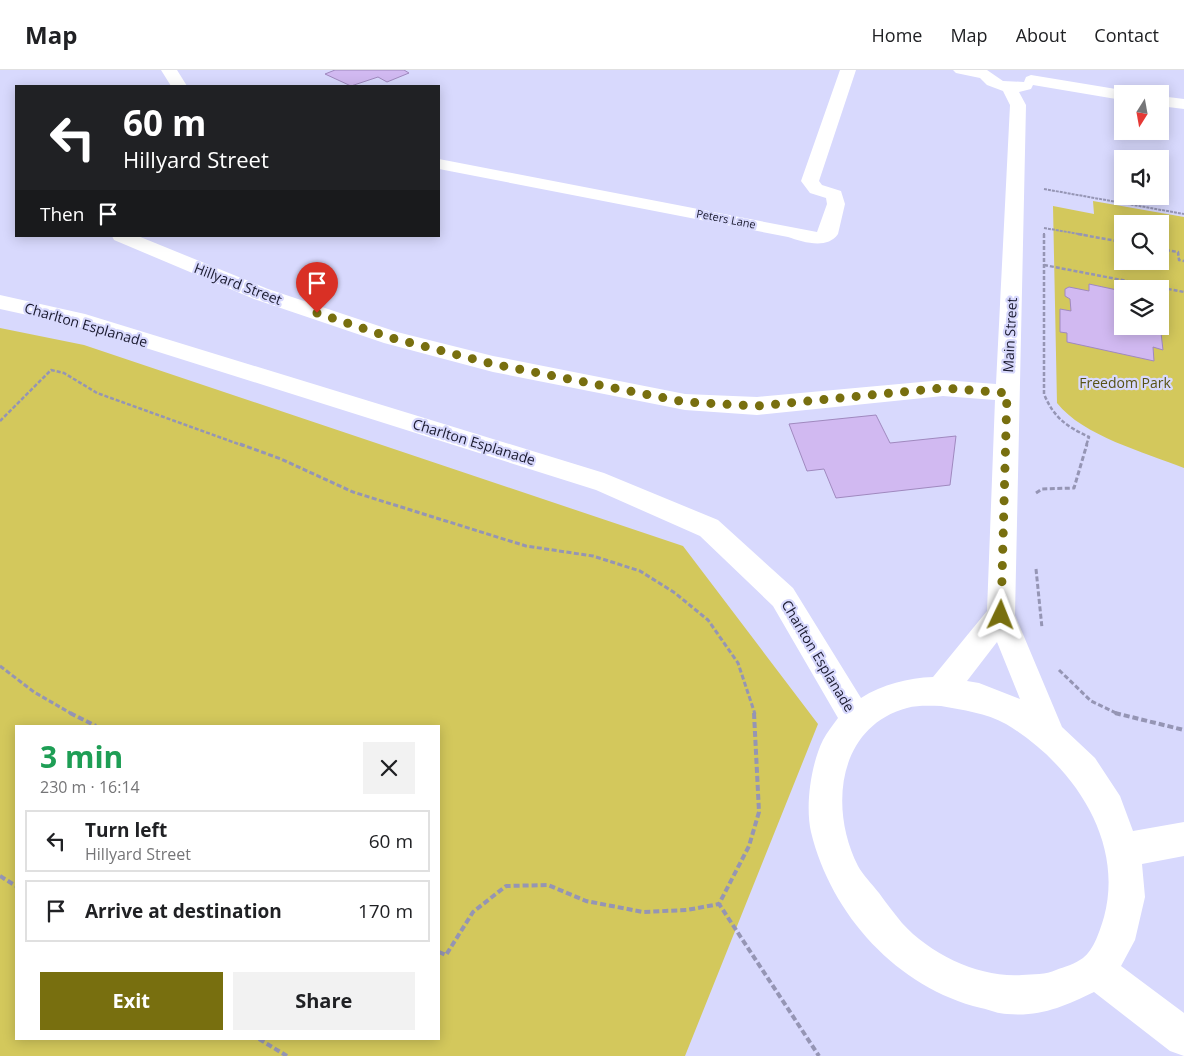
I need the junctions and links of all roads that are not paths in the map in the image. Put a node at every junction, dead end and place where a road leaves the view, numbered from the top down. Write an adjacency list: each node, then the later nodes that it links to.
1 (169, 70): 6 (street)
2 (848, 70): 11 (street, Peters Lane)
3 (961, 70): 4 (street)
4 (986, 72): 7 (street)
5 (1026, 75): 7 (street); 8 (street)
6 (178, 85)
7 (1009, 87): 14 (street, Main Street)
8 (1114, 93)
9 (1169, 102): 10 (street)
10 (1184, 104)
11 (440, 164)
12 (123, 237): 14 (street, Hillyard Street)
13 (0, 302): 17 (street, Charlton Esplanade)
14 (1007, 393): 15 (street, Main Street)
15 (1001, 615): 16 (street); 18 (street, Main Street)
16 (941, 691): 17 (street); 18 (street)
17 (856, 719): 21 (street)
18 (1051, 738): 20 (street)
19 (1184, 839): 20 (street)
20 (1123, 850): 21 (street)
21 (1097, 971): 22 (street)
22 (1184, 1038)

